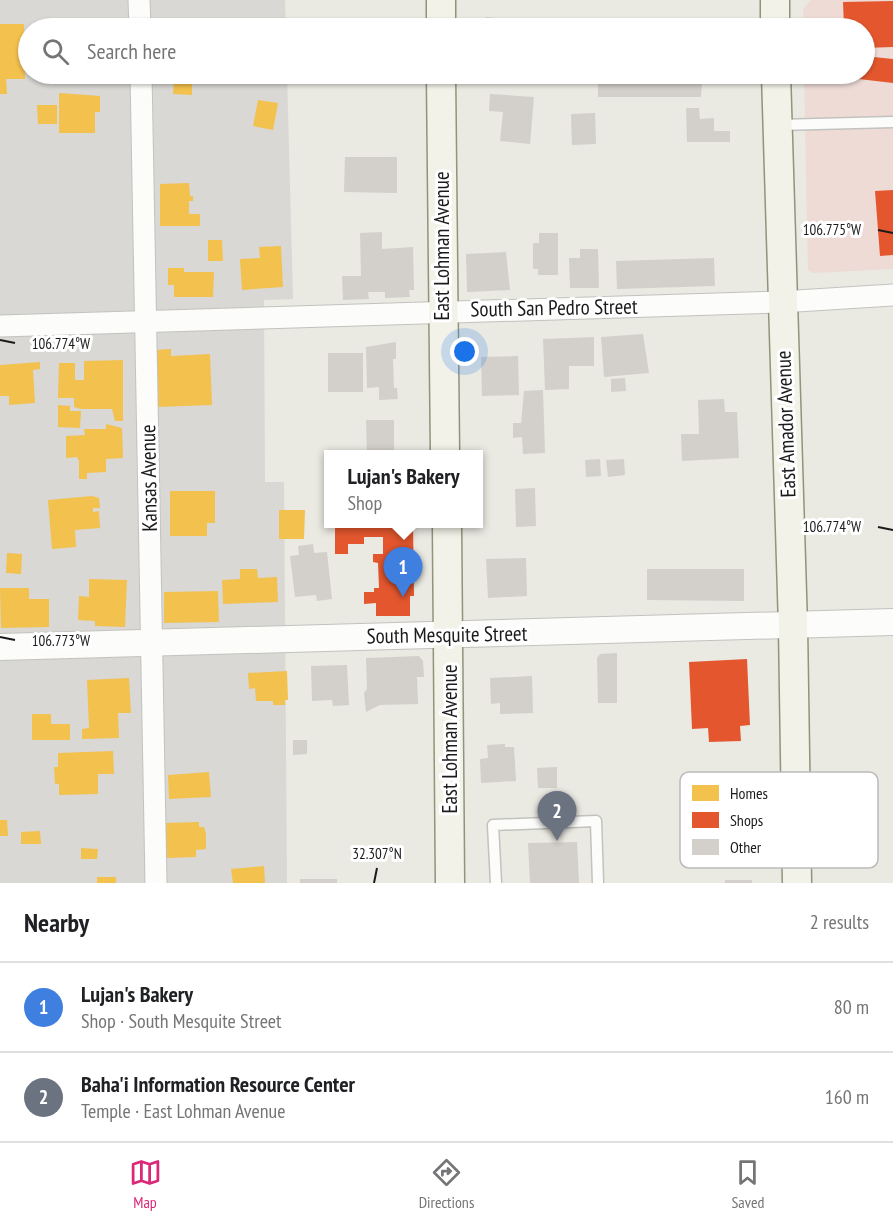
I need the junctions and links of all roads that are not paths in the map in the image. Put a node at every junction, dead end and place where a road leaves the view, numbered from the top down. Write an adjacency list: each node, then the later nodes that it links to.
1 (140, 0): 4 (street)
2 (441, 0): 5 (main road)
3 (775, 0): 6 (main road)
4 (140, 18)
5 (441, 18)
6 (775, 18)
7 (141, 84): 15 (street, Kansas Avenue)
8 (441, 84): 14 (main road, East Lohman Avenue)
9 (776, 84): 11 (main road, East Amador Avenue)
10 (893, 122): 11 (lane)
11 (778, 125): 13 (main road, East Amador Avenue)
12 (893, 295): 13 (street, South San Pedro Street)
13 (781, 302): 14 (street, South San Pedro Street); 20 (main road, East Amador Avenue)
14 (441, 310): 15 (street, South San Pedro Street); 17 (main road, East Lohman Avenue)
15 (146, 322): 16 (street, South San Pedro Street); 22 (street, Kansas Avenue)
16 (0, 326)
17 (445, 450)
18 (447, 528): 21 (main road, East Lohman Avenue)
19 (893, 622): 20 (street, South Mesquite Street)
20 (793, 626): 21 (street, South Mesquite Street); 24 (main road, East Amador Avenue)
21 (449, 635): 22 (street, South Mesquite Street); 27 (main road, East Lohman Avenue)
22 (152, 642): 23 (street, South Mesquite Street); 26 (street, Kansas Avenue)
23 (0, 647)
24 (795, 772)
25 (797, 868): 30 (main road, East Amador Avenue)
26 (156, 883)
27 (450, 883)
28 (496, 883): 29 (lane)
29 (598, 883)
30 (797, 883)

